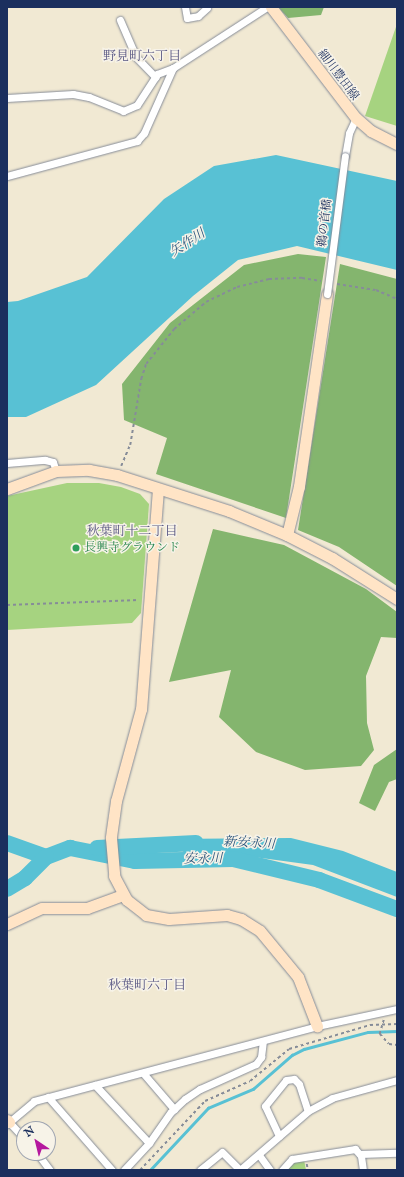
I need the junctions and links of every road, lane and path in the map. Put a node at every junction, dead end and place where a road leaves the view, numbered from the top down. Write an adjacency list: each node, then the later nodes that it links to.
1 (184, 7): 4 (street)
2 (267, 7): 6 (street)
3 (271, 7): 9 (street, 細川豊田線)
4 (207, 8)
5 (120, 20): 7 (street)
6 (173, 68): 7 (street); 11 (street)
7 (155, 77): 8 (street)
8 (7, 98)
9 (356, 118): 10 (street, 細川豊田線); 14 (street, 鵜の首橋, bridge)
10 (397, 144)
11 (7, 176)
12 (324, 281): 18 (path)
13 (331, 283): 15 (path)
14 (327, 294): 21 (street)
15 (397, 299)
16 (7, 463): 17 (street)
17 (56, 471): 18 (street); 19 (street)
18 (117, 475): 20 (street)
19 (7, 489)
20 (158, 489): 21 (street); 25 (street)
21 (287, 535): 22 (street)
22 (397, 599)
23 (132, 600): 24 (path)
24 (7, 605)
25 (123, 895): 26 (street); 30 (street)
26 (7, 924)
27 (397, 1009): 30 (street)
28 (381, 1024): 29 (path); 32 (path); 50 (path)
29 (397, 1024)
30 (317, 1026): 31 (street)
31 (263, 1041): 33 (street); 37 (street)
32 (397, 1045)
33 (143, 1073): 35 (street); 37 (street)
34 (397, 1080): 38 (street)
35 (95, 1085): 36 (street); 42 (street)
36 (48, 1097): 39 (street); 48 (street)
37 (174, 1109): 42 (street)
38 (308, 1111): 41 (street); 41 (street)
39 (8, 1122): 40 (street)
40 (16, 1130)
41 (279, 1136): 44 (street)
42 (149, 1143): 49 (street)
43 (397, 1153): 45 (street)
44 (259, 1154): 52 (street); 53 (street)
45 (360, 1154): 54 (street); 55 (street)
46 (43, 1161): 47 (street)
47 (50, 1170)
48 (112, 1170)
49 (124, 1170)
50 (140, 1170)
51 (200, 1170): 52 (street)
52 (240, 1170)
53 (270, 1170)
54 (282, 1170)
55 (363, 1170)

